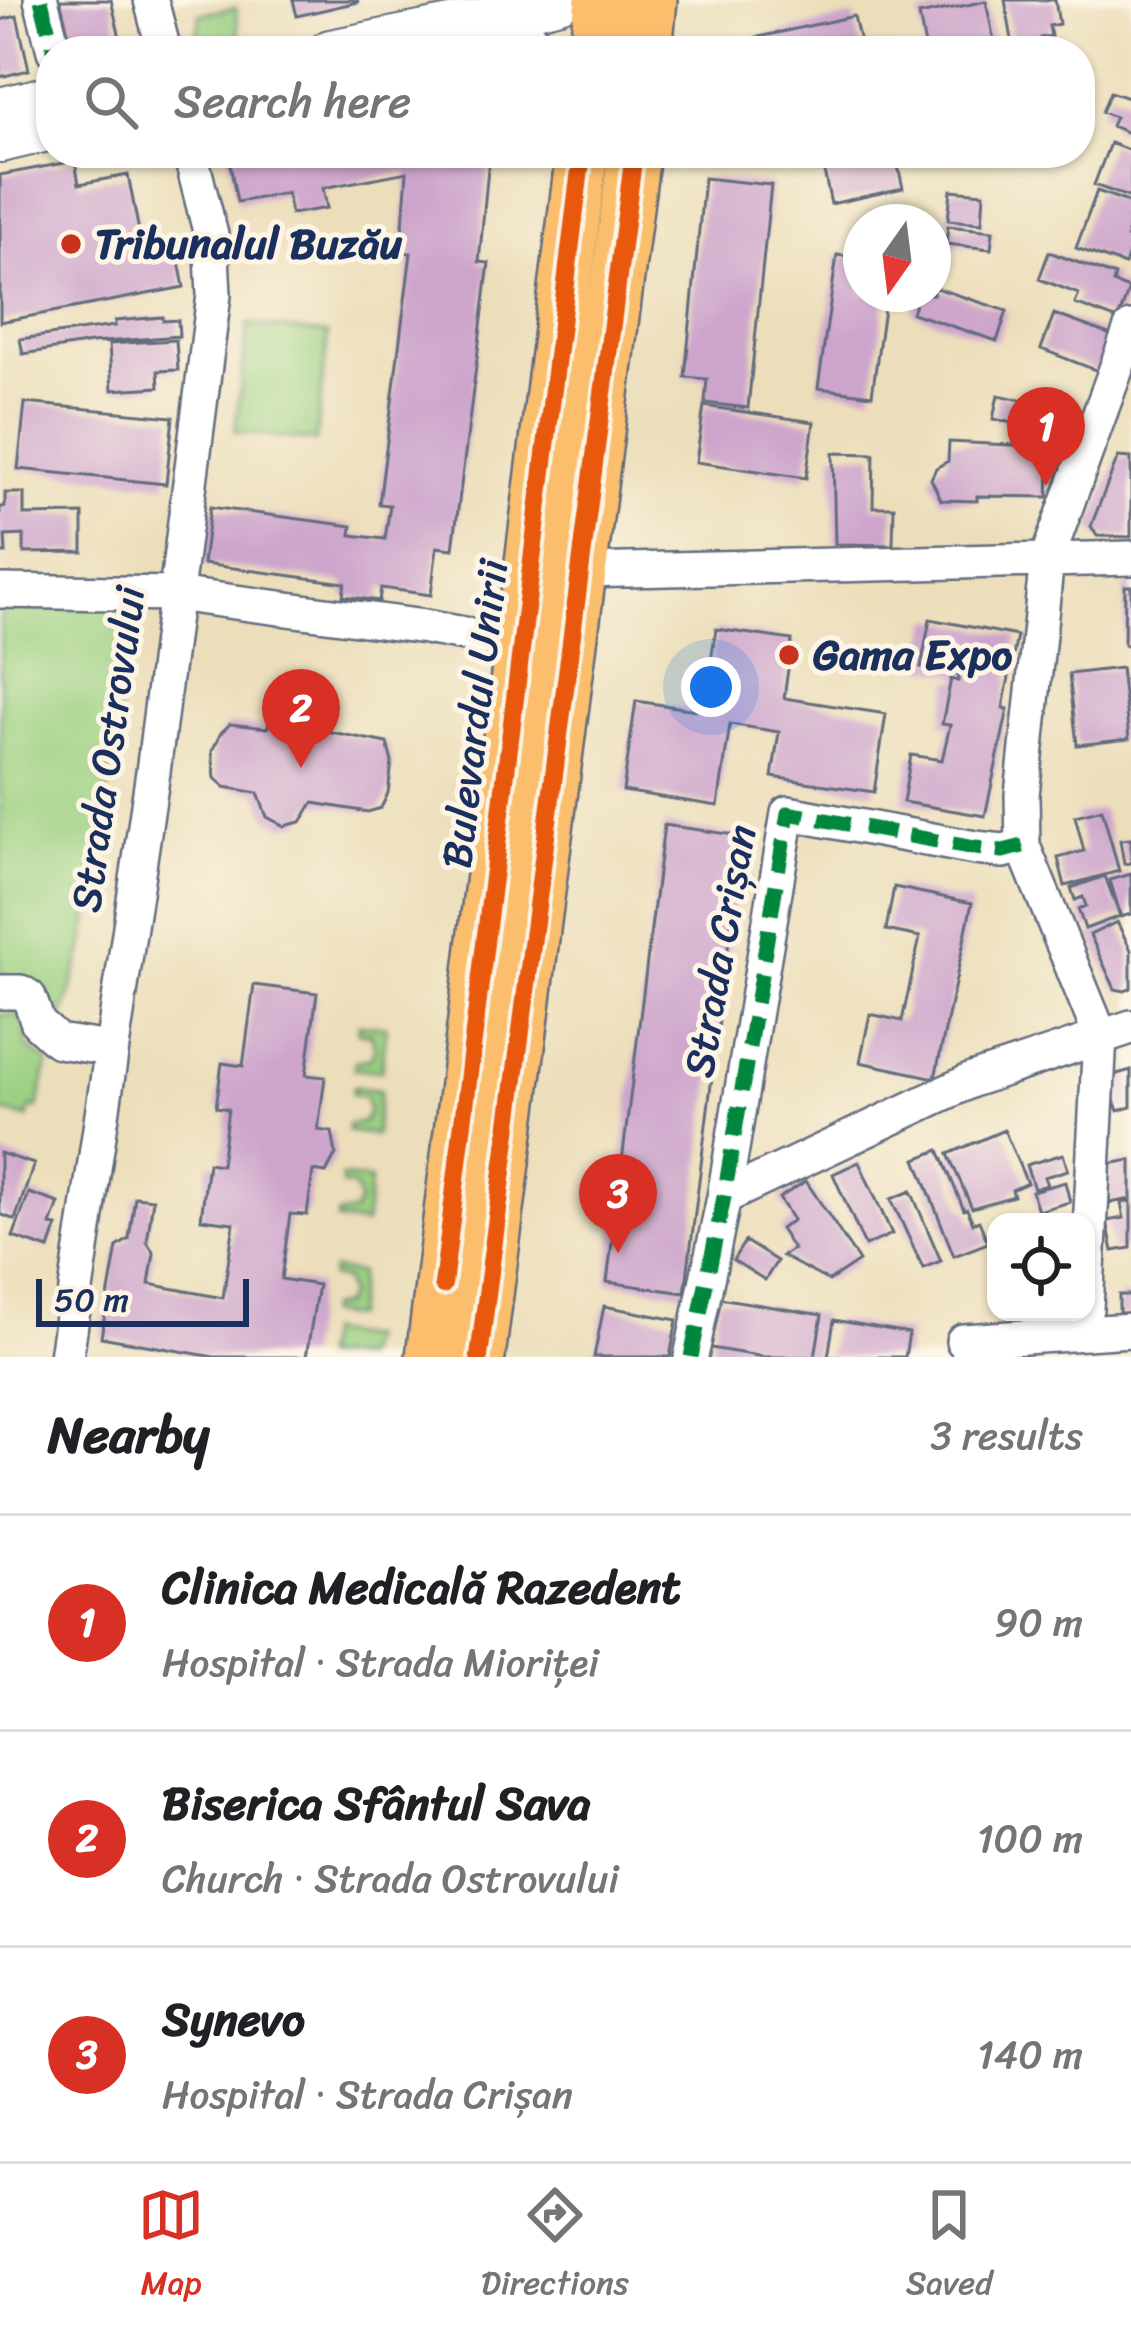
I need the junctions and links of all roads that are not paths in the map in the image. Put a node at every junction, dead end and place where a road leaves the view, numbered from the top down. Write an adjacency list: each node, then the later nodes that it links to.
1 (41, 0): 7 (street)
2 (151, 0): 8 (street)
3 (559, 0): 6 (street)
4 (602, 0): 11 (main road)
5 (652, 0): 12 (main road)
6 (475, 22): 9 (street); 10 (street)
7 (50, 36)
8 (160, 36)
9 (405, 36)
10 (517, 36)
11 (597, 36)
12 (648, 36)
13 (36, 101): 14 (street)
14 (0, 109)
15 (36, 133): 16 (street)
16 (0, 141)
17 (194, 168): 25 (street, Strada Ostrovului)
18 (580, 168): 26 (main road, Bulevardul Unirii)
19 (632, 168): 23 (main road, Bulevardul Unirii)
20 (1131, 328): 22 (street)
21 (1131, 558): 22 (street)
22 (1047, 559): 23 (street); 27 (street)
23 (582, 571): 39 (main road, Bulevardul Unirii)
24 (0, 591): 25 (street)
25 (175, 594): 26 (street); 30 (street, Strada Ostrovului)
26 (520, 644): 32 (main road, Bulevardul Unirii)
27 (1023, 846): 29 (street); 31 (street, Strada Crișan)
28 (0, 992): 30 (street)
29 (1116, 1031): 31 (street); 33 (street)
30 (109, 1049): 36 (street, Strada Ostrovului)
31 (724, 1197): 40 (street, Strada Crișan)
32 (443, 1285): 37 (main road); 38 (main road, Bulevardul Unirii)
33 (1085, 1327): 34 (street); 35 (street)
34 (1131, 1330)
35 (963, 1341)
36 (66, 1357)
37 (412, 1357)
38 (432, 1357)
39 (479, 1357)
40 (691, 1357)

